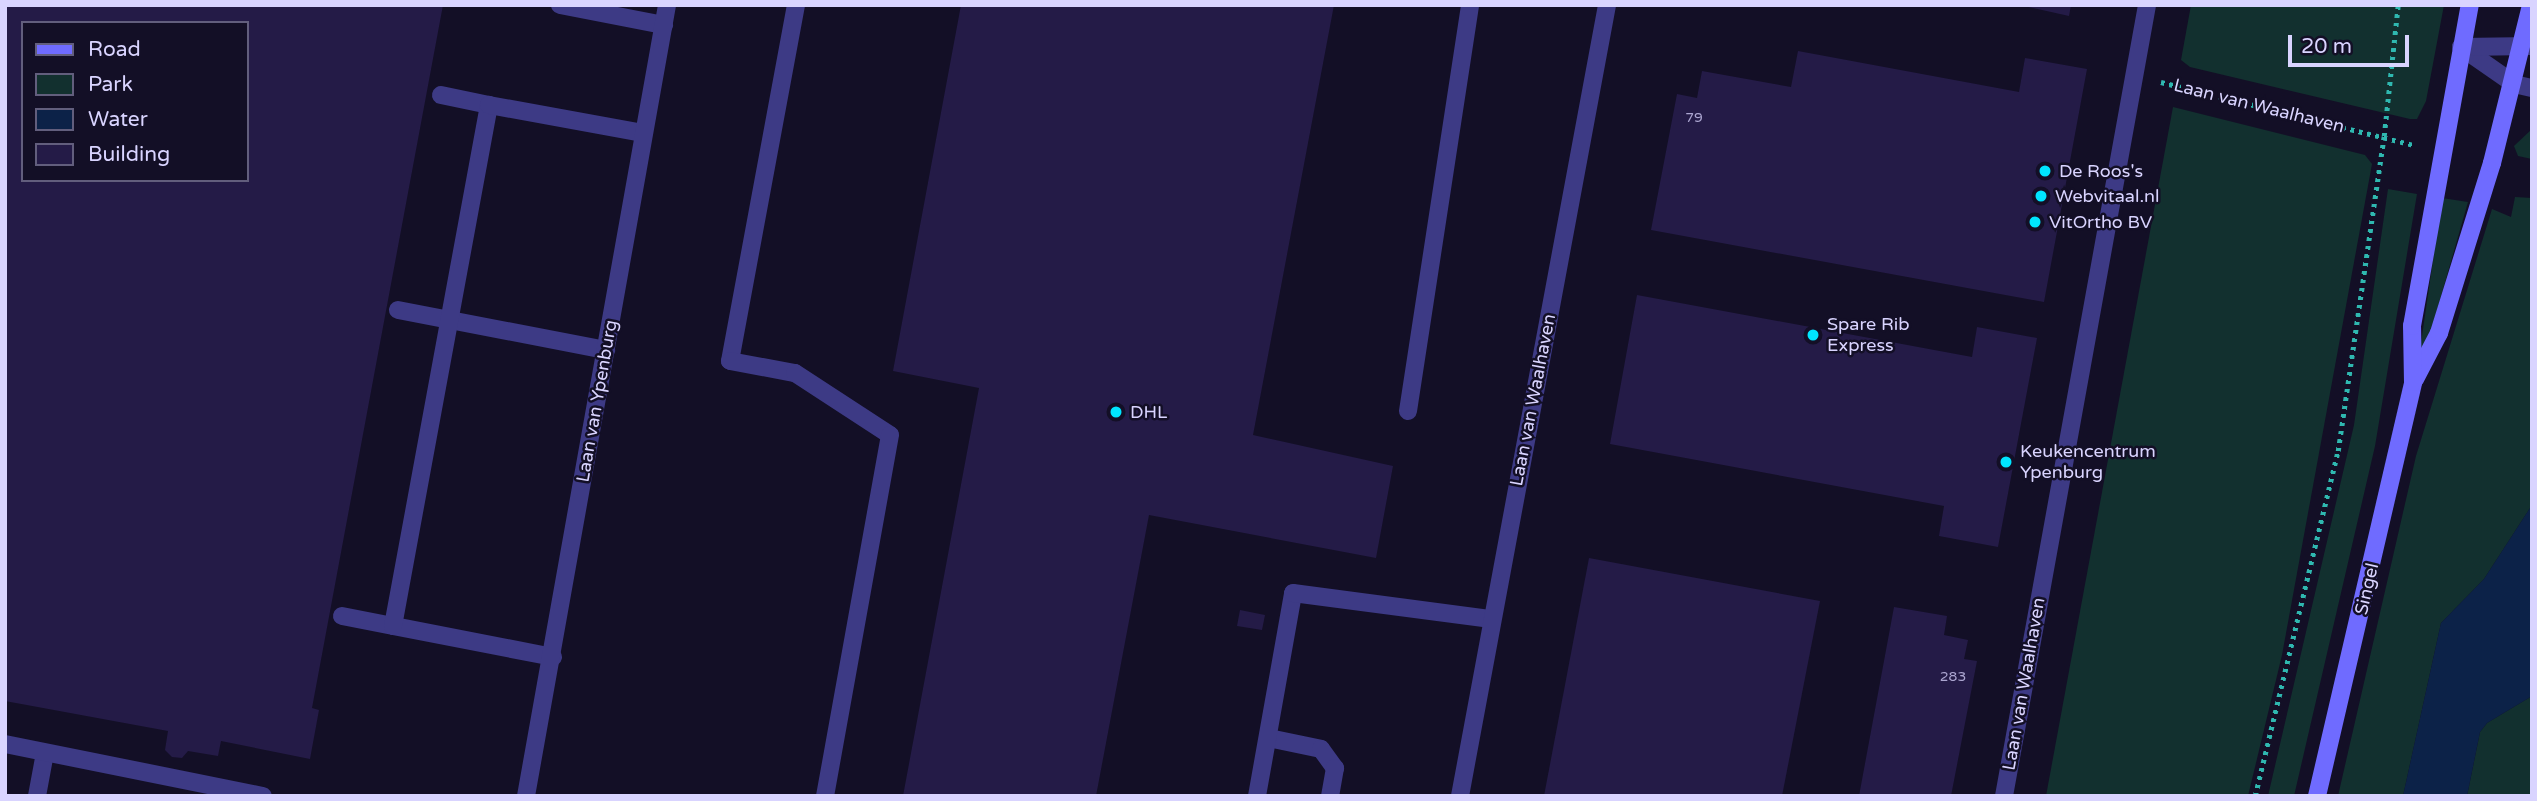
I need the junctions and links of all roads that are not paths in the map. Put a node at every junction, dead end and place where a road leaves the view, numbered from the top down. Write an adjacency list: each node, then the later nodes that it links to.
1 (560, 5): 9 (street)
2 (667, 5): 9 (street, Laan van Ypenburg)
3 (796, 5): 31 (street)
4 (1470, 5): 20 (street)
5 (1607, 5): 22 (street, Laan van Waalhaven)
6 (2147, 5): 35 (street, Laan van Waalhaven)
7 (2470, 5): 11 (main road, Singel)
8 (2531, 5): 10 (main road, Singel)
9 (664, 25): 15 (street, Laan van Ypenburg)
10 (2528, 45): 11 (street); 12 (main road, Singel)
11 (2461, 47): 12 (street); 19 (main road, Singel)
12 (2523, 86): 19 (main road, Singel)
13 (442, 95): 14 (street)
14 (489, 105): 15 (street); 17 (street)
15 (643, 133): 18 (street, Laan van Ypenburg)
16 (398, 310): 17 (street)
17 (449, 320): 18 (street); 23 (street)
18 (606, 349): 24 (street, Laan van Ypenburg)
19 (2413, 382): 36 (main road, Singel)
20 (1408, 411)
21 (342, 616): 23 (street)
22 (1491, 619): 25 (street); 34 (street, Laan van Waalhaven)
23 (393, 626): 24 (street)
24 (552, 657): 30 (street, Laan van Ypenburg)
25 (1269, 738): 32 (street); 33 (street)
26 (5, 744): 27 (street)
27 (45, 752): 28 (street); 29 (street)
28 (37, 796)
29 (263, 796)
30 (526, 796)
31 (825, 796)
32 (1258, 796)
33 (1330, 796)
34 (1460, 796)
35 (2004, 796)
36 (2317, 796)

